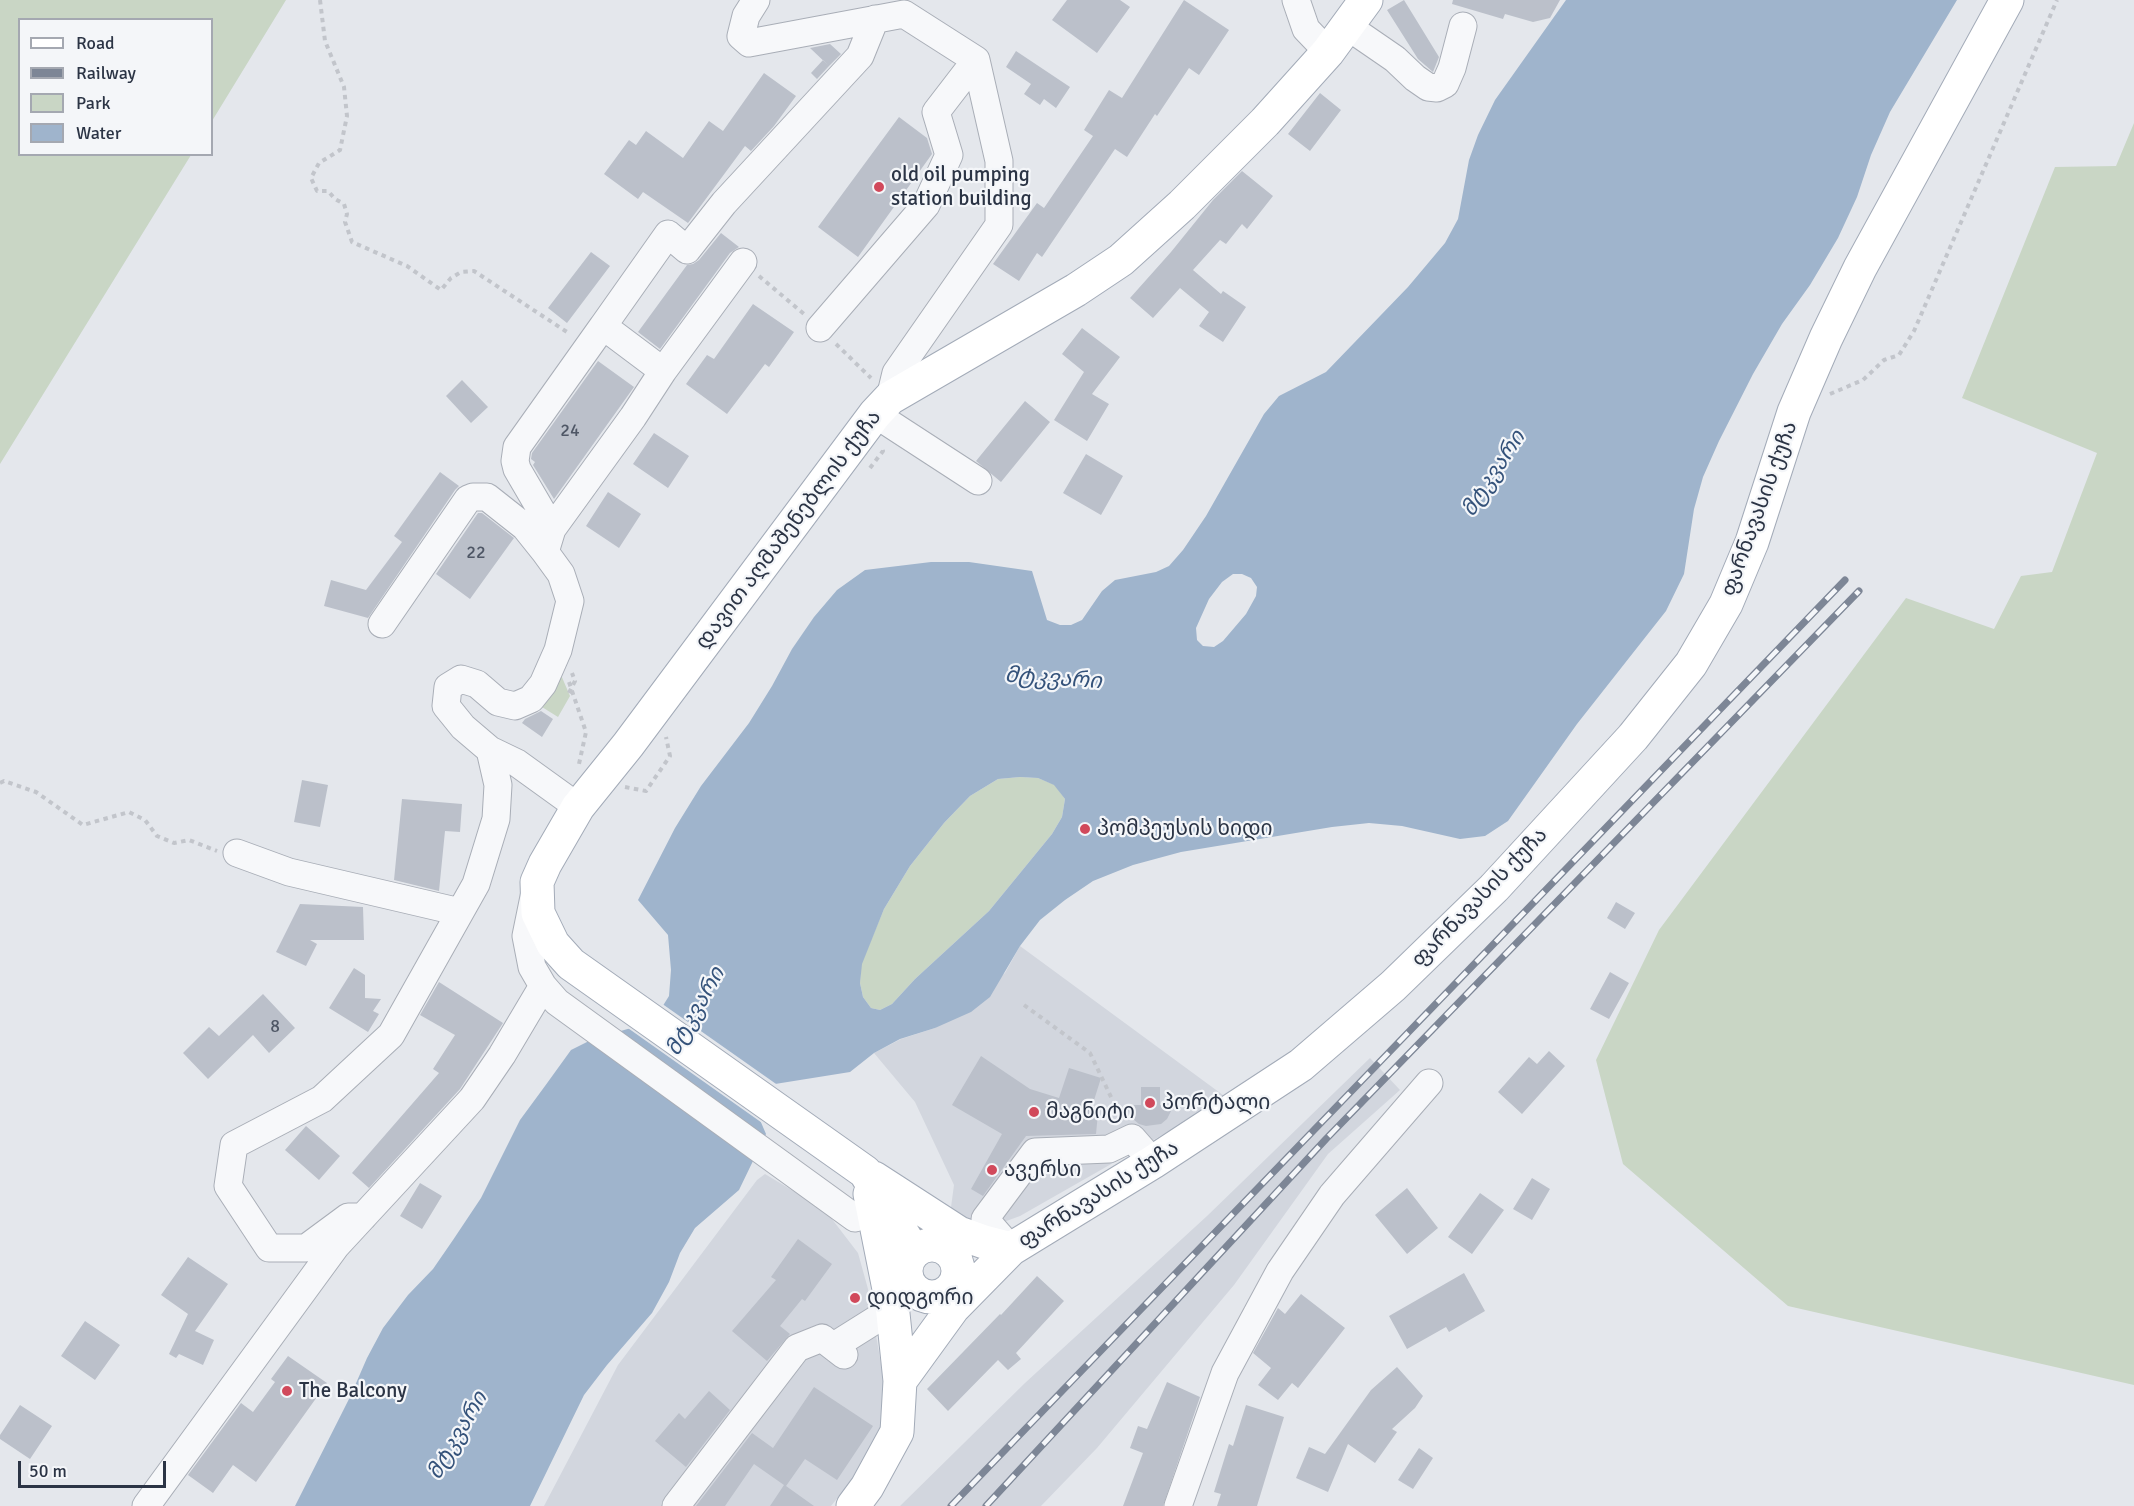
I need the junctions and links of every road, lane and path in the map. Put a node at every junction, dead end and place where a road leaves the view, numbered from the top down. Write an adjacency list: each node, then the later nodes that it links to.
1 (320, 0): 12 (path)
2 (756, 0): 7 (street)
3 (1296, 0): 9 (street)
4 (2007, 0): 16 (main road, ფარნავასის ქუჩა)
5 (2057, 0): 16 (path)
6 (1355, 15): 8 (street); 9 (main road, დავით აღმაშენებლის ქუჩა)
7 (875, 19): 10 (street); 12 (street)
8 (1463, 26)
9 (1328, 52): 15 (main road, დავით აღმაშენებლის ქუჩა)
10 (976, 60): 13 (street); 15 (street)
11 (743, 262): 13 (path); 14 (street)
12 (603, 326): 14 (street); 18 (street)
13 (820, 328): 15 (path)
14 (663, 371): 18 (street)
15 (881, 399): 17 (street); 27 (main road, დავით აღმაშენებლის ქუჩა)
16 (1794, 412): 34 (main road, ფარნავასის ქუჩა)
17 (978, 481)
18 (548, 540): 19 (street); 20 (street)
19 (382, 624)
20 (558, 650): 22 (path); 24 (street)
21 (575, 681): 22 (path)
22 (570, 691): 27 (path)
23 (665, 729): 26 (path)
24 (490, 750): 27 (street); 30 (street)
25 (0, 783): 28 (path)
26 (619, 786)
27 (574, 805): 29 (main road, დავით აღმაშენებლის ქუჩა)
28 (242, 855): 30 (street)
29 (537, 882): 31 (street, დავით აღმაშენებლის ქუჩა); 35 (main road, დავით აღმაშენებლის ქუჩა)
30 (460, 912): 36 (street)
31 (550, 994): 36 (street); 37 (street)
32 (1024, 1005): 34 (path)
33 (1429, 1083): 45 (street)
34 (1142, 1150): 38 (main road, ფარნავასის ქუჩა); 38 (street)
35 (857, 1166): 38 (main road, დავით აღმაშენებლის ქუჩა); 40 (main road); 40 (main road)
36 (363, 1217): 42 (street)
37 (855, 1218)
38 (1011, 1249): 39 (main road); 41 (main road)
39 (954, 1258): 40 (main road); 40 (main road)
40 (909, 1283): 41 (main road); 43 (street)
41 (900, 1381): 44 (main road)
42 (146, 1506)
43 (676, 1506)
44 (853, 1506)
45 (1178, 1506)

